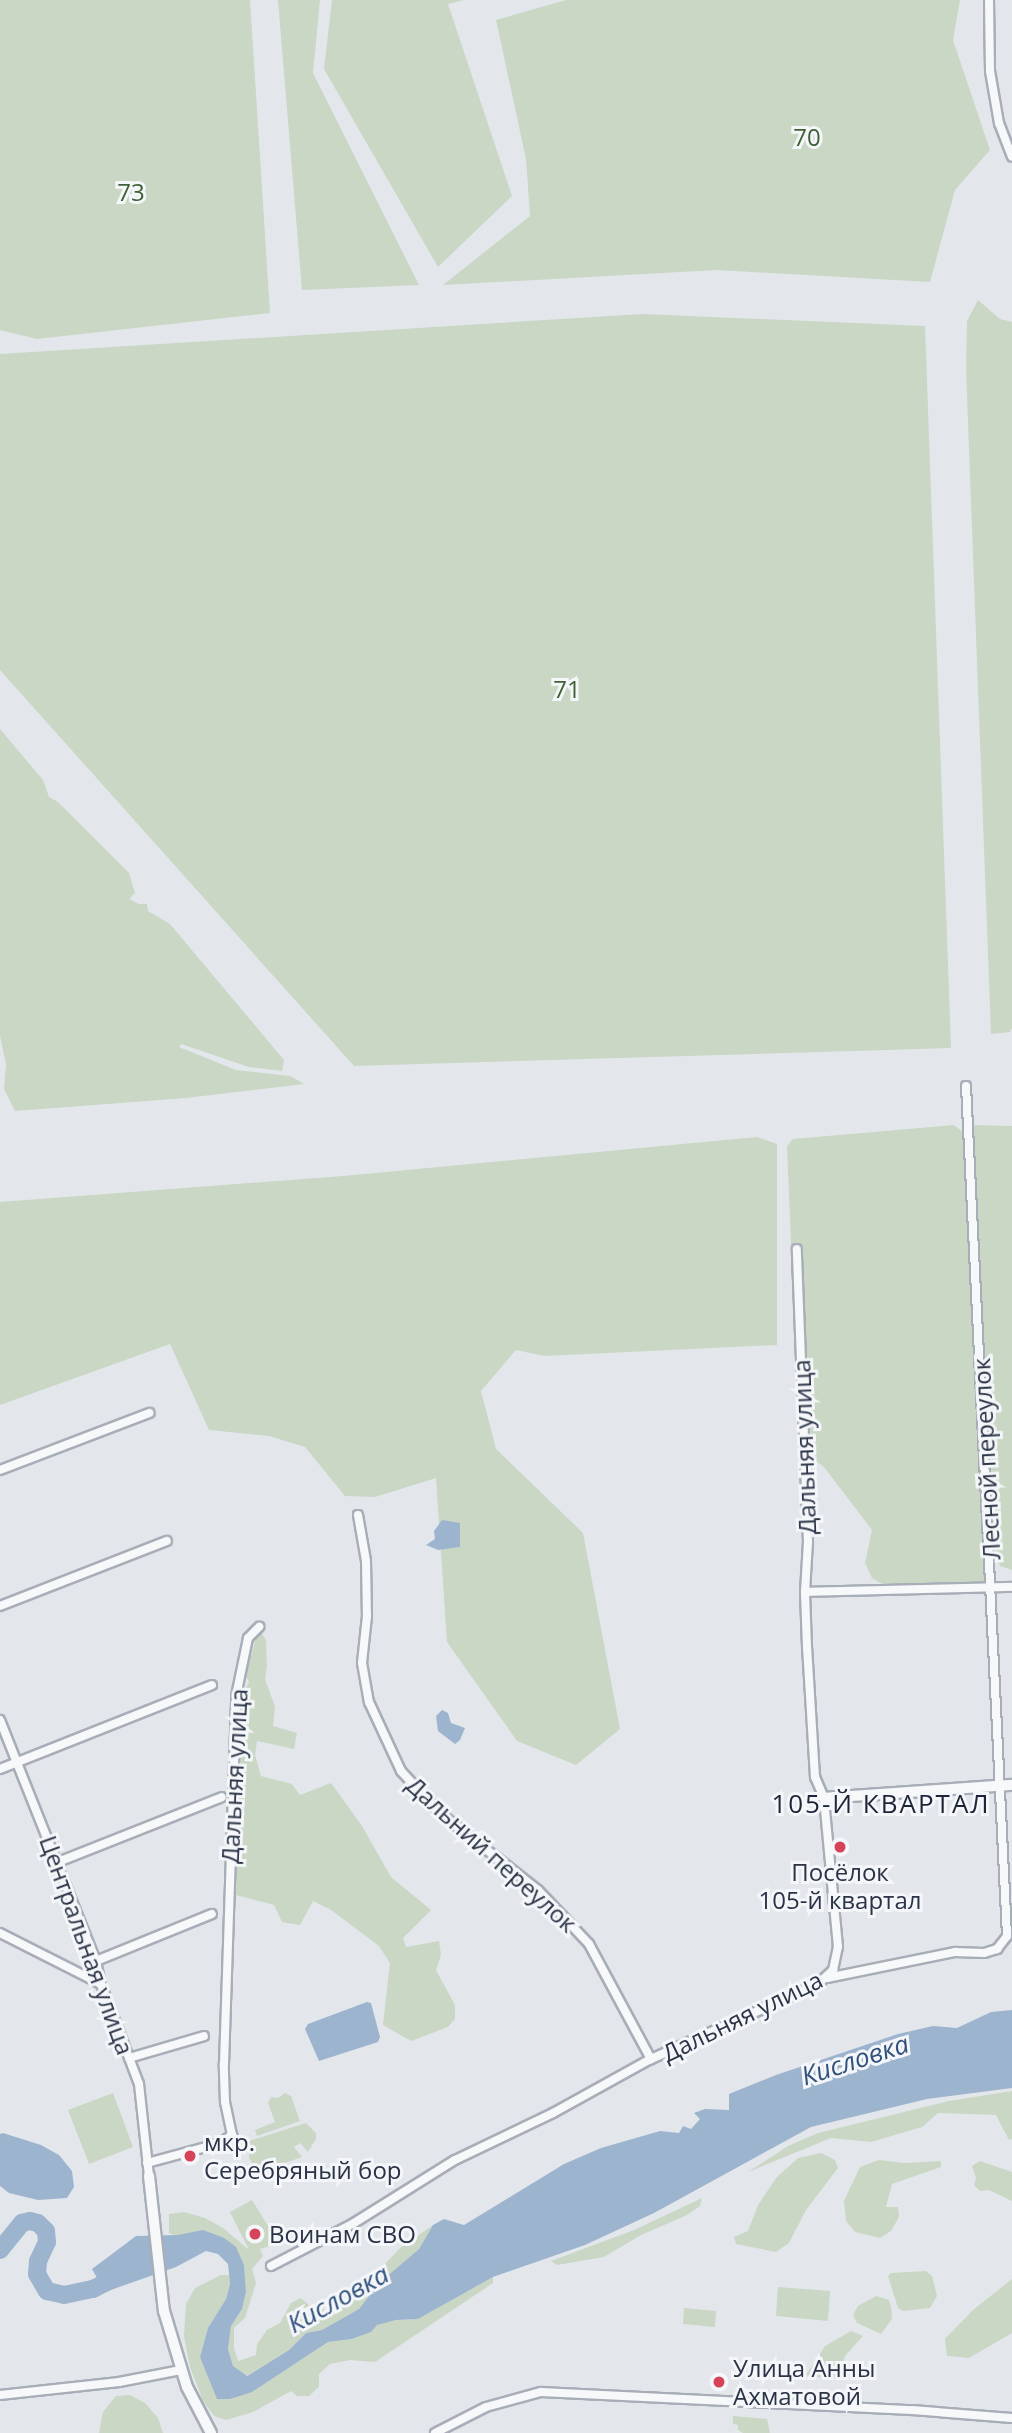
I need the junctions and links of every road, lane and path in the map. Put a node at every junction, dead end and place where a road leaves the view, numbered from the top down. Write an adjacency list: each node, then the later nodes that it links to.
1 (989, 0): 2 (street)
2 (1012, 158)
3 (966, 1086): 9 (street, Лесной переулок)
4 (797, 1249): 11 (street, Дальняя улица)
5 (149, 1413): 6 (street)
6 (0, 1470)
7 (358, 1515): 29 (street, Дальний переулок)
8 (167, 1541): 12 (street)
9 (992, 1587): 10 (street); 11 (street); 18 (street, Лесной переулок)
10 (1012, 1587)
11 (805, 1592): 20 (street, Дальняя улица)
12 (0, 1606)
13 (259, 1627): 30 (street, Дальняя улица)
14 (212, 1685): 16 (street)
15 (0, 1720): 16 (street, Центральная улица)
16 (17, 1763): 17 (street); 21 (street, Центральная улица)
17 (0, 1769)
18 (1007, 1785): 20 (street); 25 (street, Лесной переулок)
19 (222, 1797): 21 (street)
20 (824, 1798): 25 (street, Дальняя улица)
21 (58, 1863): 24 (street, Центральная улица)
22 (212, 1914): 24 (street)
23 (0, 1933): 26 (street)
24 (96, 1961): 26 (street, Центральная улица)
25 (827, 1978): 29 (street, Дальняя улица)
26 (100, 1984): 28 (street, Центральная улица)
27 (204, 2036): 28 (street)
28 (129, 2058): 30 (street, Центральная улица)
29 (651, 2059): 32 (street, Дальняя улица)
30 (147, 2163): 31 (street, Центральная улица)
31 (149, 2176): 33 (street)
32 (271, 2266)
33 (181, 2370): 34 (street); 36 (street)
34 (0, 2395)
35 (1012, 2418): 37 (street)
36 (211, 2433)
37 (435, 2433)

